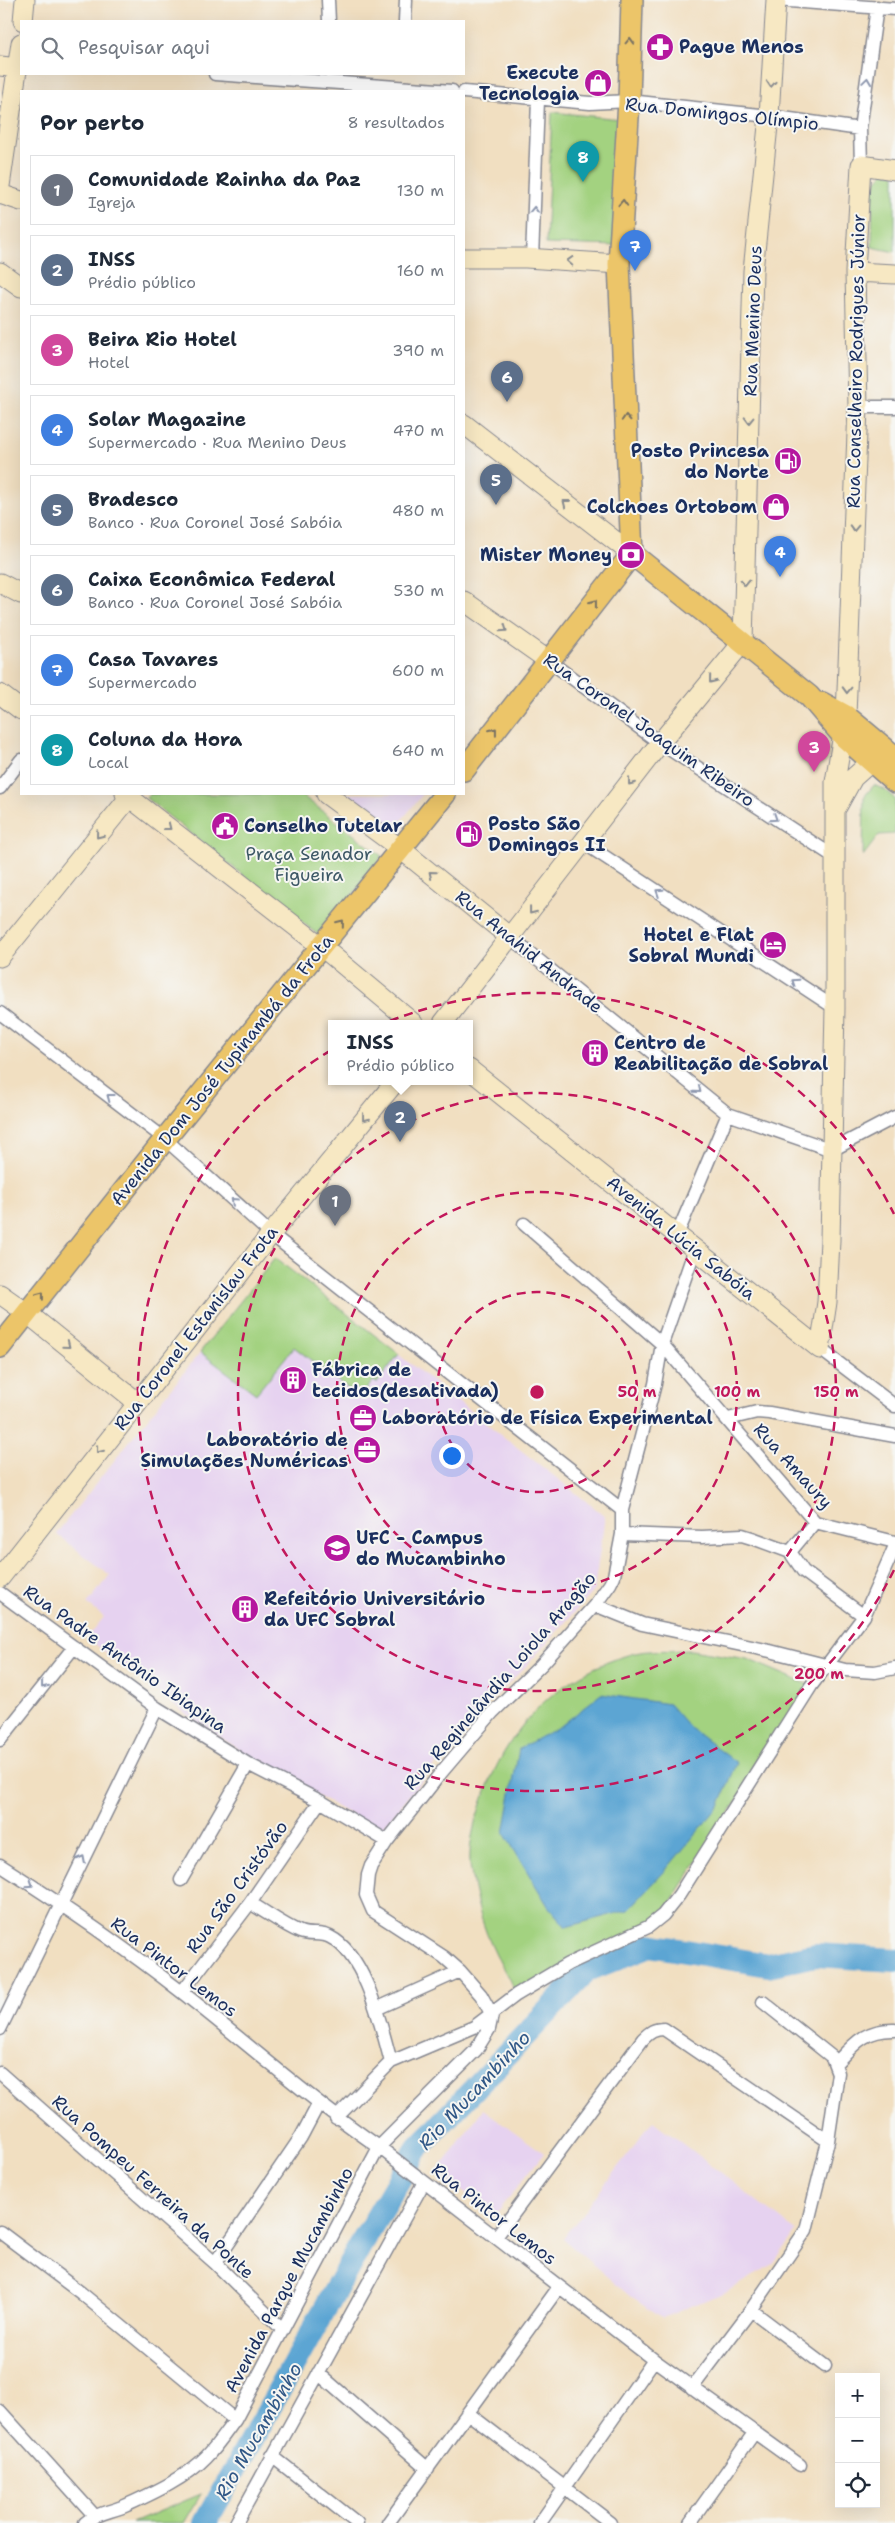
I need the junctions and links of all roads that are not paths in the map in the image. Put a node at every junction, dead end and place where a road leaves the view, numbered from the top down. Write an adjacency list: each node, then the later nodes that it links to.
1 (25, 0): 8 (street)
2 (328, 0): 9 (street)
3 (406, 0): 10 (street)
4 (632, 0): 20 (main road, one-way to 4)
5 (776, 0): 6 (street); 21 (street, Rua Menino Deus, one-way to 21)
6 (877, 8): 7 (street); 22 (street, Rua Conselheiro Rodrigues Júnior, one-way to 6)
7 (895, 9)
8 (23, 20)
9 (329, 20)
10 (405, 20)
11 (0, 66): 12 (street)
12 (20, 68): 25 (street)
13 (223, 75): 16 (street)
14 (330, 78): 15 (street); 16 (street)
15 (401, 80): 17 (street)
16 (302, 85)
17 (447, 90)
18 (465, 92): 19 (street, Rua Domingos Olímpio)
19 (538, 100): 20 (street, Rua Domingos Olímpio); 29 (street, one-way to 19)
20 (629, 101): 21 (street, Rua Domingos Olímpio); 30 (main road, one-way to 20)
21 (769, 116): 22 (street, Rua Domingos Olímpio); 42 (street, Rua Menino Deus, one-way to 42)
22 (860, 129): 23 (street, Rua Conselheiro Rodrigues Júnior)
23 (860, 165): 24 (street); 32 (street, Rua Conselheiro Rodrigues Júnior)
24 (895, 170)
25 (0, 186): 26 (street); 27 (street)
26 (20, 188)
27 (20, 200)
28 (465, 258): 29 (street)
29 (532, 259): 30 (street, one-way to 29)
30 (619, 264): 38 (main road, one-way to 30)
31 (0, 272): 34 (street)
32 (855, 272): 33 (street); 35 (street, Rua Conselheiro Rodrigues Júnior)
33 (895, 274)
34 (20, 286)
35 (858, 407): 36 (street); 46 (street, Rua Conselheiro Rodrigues Júnior, one-way to 46)
36 (895, 407)
37 (465, 425): 38 (street, one-way to 37)
38 (632, 554): 42 (main road); 43 (main road, one-way to 38)
39 (0, 583): 40 (street)
40 (20, 593)
41 (465, 602): 43 (street, Rua Coronel Joaquim Ribeiro, one-way to 43)
42 (743, 642): 46 (main road); 47 (street, one-way to 47)
43 (549, 660): 47 (street, Rua Coronel Joaquim Ribeiro); 51 (main road, one-way to 43)
44 (0, 694): 45 (street)
45 (20, 709)
46 (845, 726): 48 (main road); 50 (main road); 57 (street, Rua Conselheiro Rodrigues Júnior)
47 (660, 743): 58 (street, one-way to 58); 60 (street, Rua Coronel Joaquim Ribeiro, one-way to 60)
48 (895, 757)
49 (20, 761): 53 (street)
50 (872, 761): 52 (main road); 57 (street)
51 (465, 769)
52 (895, 782)
53 (0, 788)
54 (129, 795): 62 (street, one-way to 62); 63 (street, one-way to 63)
55 (327, 795): 59 (street, Rua Anahid Andrade)
56 (444, 795): 59 (main road, Avenida Dom José Tupinambá da Frota)
57 (836, 808): 60 (street, Rua Conselheiro Rodrigues Júnior)
58 (584, 843): 61 (street, one-way to 61); 64 (street, one-way to 58)
59 (402, 850): 61 (street, Rua Anahid Andrade, one-way to 59); 62 (main road, Avenida Dom José Tupinambá da Frota, one-way to 59)
60 (836, 858): 64 (street, Rua Conselheiro Rodrigues Júnior)
61 (511, 938): 67 (street); 70 (street, Rua Anahid Andrade, one-way to 70)
62 (322, 947): 66 (street); 72 (main road, Avenida Dom José Tupinambá da Frota)
63 (0, 958)
64 (835, 1008): 73 (street, Rua Conselheiro Rodrigues Júnior)
65 (0, 1013): 72 (street, one-way to 65)
66 (409, 1020)
67 (444, 1020)
68 (473, 1072): 76 (street, Avenida Lúcia Sabóia)
69 (393, 1085): 75 (street, Rua Coronel Estanislau Frota, one-way to 75)
70 (728, 1114): 73 (street, Rua Anahid Andrade); 76 (street)
71 (895, 1117): 73 (street)
72 (164, 1139): 75 (street, one-way to 72); 79 (main road, Avenida Dom José Tupinambá da Frota, one-way to 72)
73 (832, 1150): 82 (street, Rua Conselheiro Rodrigues Júnior)
74 (524, 1224): 80 (street, Rua Amaury)
75 (271, 1234): 83 (street, Rua Coronel Estanislau Frota); 87 (street)
76 (677, 1235): 77 (street, Avenida Lúcia Sabóia)
77 (695, 1249): 80 (street, Rua Reginelândia Loiola Aragão); 82 (street, Avenida Lúcia Sabóia)
78 (0, 1294): 79 (street)
79 (27, 1313): 81 (main road, Avenida Dom José Tupinambá da Frota); 83 (street, one-way to 83)
80 (662, 1344): 85 (street, Rua Amaury); 87 (street, Rua Reginelândia Loiola Aragão)
81 (0, 1346)
82 (820, 1349): 84 (street, Avenida Lúcia Sabóia)
83 (137, 1402): 92 (street, Rua Coronel Estanislau Frota, one-way to 92)
84 (895, 1406)
85 (728, 1419): 86 (street); 88 (street, Rua Amaury)
86 (894, 1434)
87 (622, 1510): 89 (street, Rua Reginelândia Loiola Aragão)
88 (815, 1522): 90 (street, Rua Amaury); 91 (street)
89 (622, 1534): 91 (street); 94 (street, Rua Reginelândia Loiola Aragão)
90 (895, 1544): 95 (street)
91 (790, 1552): 95 (street)
92 (0, 1578)
93 (0, 1593): 96 (street, Rua Padre Antônio Ibiapina)
94 (595, 1605): 97 (street); 103 (street, Rua Reginelândia Loiola Aragão)
95 (864, 1616): 97 (street)
96 (74, 1647): 99 (street, Rua Padre Antônio Ibiapina); 100 (street, one-way to 100)
97 (826, 1665): 98 (street); 112 (street)
98 (895, 1668)
99 (157, 1708): 101 (street, Rua Padre Antônio Ibiapina); 106 (street, one-way to 99)
100 (0, 1740)
101 (248, 1764): 102 (street, Rua Padre Antônio Ibiapina); 105 (street)
102 (320, 1801): 103 (street, Rua Padre Antônio Ibiapina); 107 (street, Rua São Cristóvão)
103 (387, 1841): 108 (street, Rua Reginelândia Loiola Aragão)
104 (0, 1865): 106 (street, Rua Pintor Lemos, one-way to 106)
105 (180, 1880)
106 (60, 1903): 109 (street, Rua Pintor Lemos); 113 (street)
107 (250, 1903): 109 (street, Rua São Cristóvão); 111 (street)
108 (460, 1971): 111 (street); 112 (street, Rua Reginelândia Loiola Aragão)
109 (182, 1992): 118 (street, Rua Pintor Lemos)
110 (762, 2002): 116 (street)
111 (376, 2009): 115 (street)
112 (492, 2015): 115 (street); 121 (street, Avenida Parque Mucambinho)
113 (0, 2029)
114 (895, 2030): 116 (street)
115 (392, 2062): 119 (street)
116 (836, 2063): 120 (street)
117 (0, 2074): 125 (street, Rua Pompeu Ferreira da Ponte)
118 (319, 2103): 119 (street, Rua Pintor Lemos); 125 (street)
119 (336, 2118): 121 (street, Rua Pintor Lemos)
120 (828, 2141): 124 (street); 127 (street)
121 (379, 2147): 122 (street, Rua Pintor Lemos); 128 (street, Avenida Parque Mucambinho)
122 (422, 2180): 124 (street, Rua Pintor Lemos); 131 (street)
123 (0, 2232): 135 (street)
124 (496, 2237): 126 (street, Rua Pintor Lemos)
125 (215, 2263): 128 (street, Rua Pompeu Ferreira da Ponte)
126 (559, 2287): 129 (street, Rua Pintor Lemos); 134 (street)
127 (751, 2310): 130 (street); 132 (street)
128 (282, 2329): 135 (street, Avenida Parque Mucambinho)
129 (654, 2360): 132 (street, Rua Pintor Lemos); 140 (street)
130 (825, 2366)
131 (318, 2373): 137 (street); 139 (street)
132 (692, 2388): 136 (street, Rua Pintor Lemos)
133 (0, 2411): 141 (street)
134 (469, 2414): 139 (street); 140 (street)
135 (235, 2420): 141 (street, Avenida Parque Mucambinho)
136 (754, 2433): 138 (street, Rua Pintor Lemos); 147 (street)
137 (272, 2456): 142 (street); 143 (street)
138 (800, 2465)
139 (428, 2469): 144 (street)
140 (565, 2488): 145 (street); 146 (street)
141 (90, 2519)
142 (236, 2523)
143 (357, 2523)
144 (388, 2523)
145 (540, 2523)
146 (611, 2523)
147 (690, 2523)

